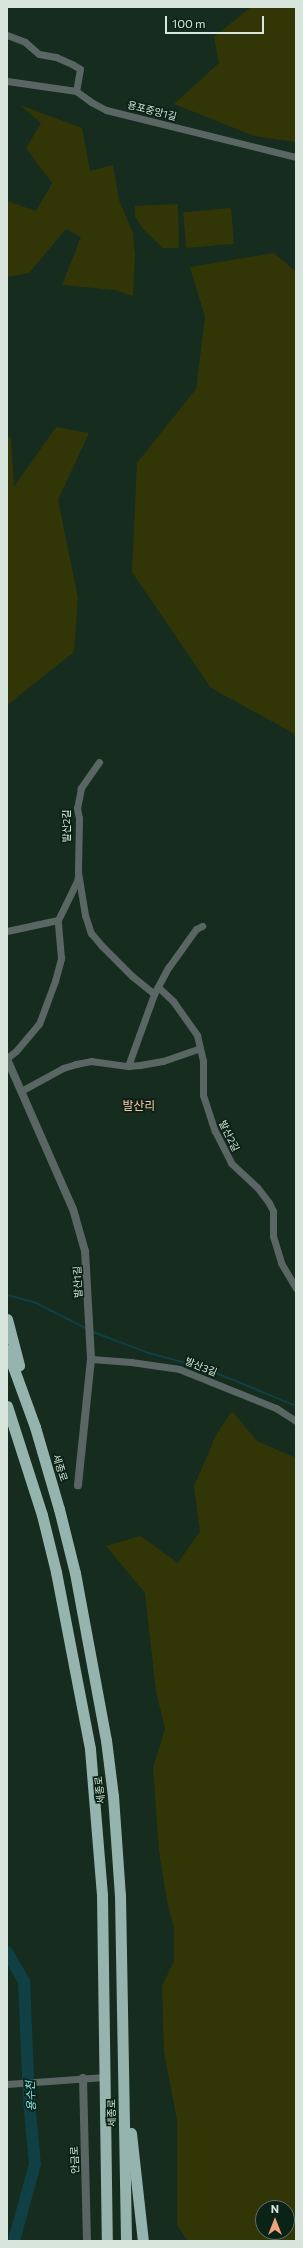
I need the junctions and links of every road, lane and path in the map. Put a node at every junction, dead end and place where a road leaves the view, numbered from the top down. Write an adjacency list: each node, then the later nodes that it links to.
1 (7, 35): 3 (street)
2 (7, 81): 3 (street, 용포중앙1길)
3 (76, 91): 4 (street, 용포중앙1길)
4 (296, 157)
5 (99, 762): 6 (street, 발산2길)
6 (78, 872): 7 (street, 발산2길); 11 (street, 발산2길)
7 (58, 920): 9 (street); 13 (street, 발산1길)
8 (202, 926): 10 (street)
9 (7, 931)
10 (158, 987): 11 (street); 12 (street, 발산2길)
11 (154, 994): 14 (street)
12 (200, 1048): 14 (street); 16 (street, 발산2길)
13 (7, 1059): 15 (street, 발산1길)
14 (128, 1066): 15 (street)
15 (21, 1091): 19 (street, 발산1길)
16 (296, 1288)
17 (7, 1319): 23 (highway)
18 (7, 1350): 23 (highway, 세종로)
19 (91, 1359): 22 (street, 발산3길); 25 (street, 발산1길)
20 (7, 1406): 24 (highway, 세종로)
21 (7, 1411): 24 (highway)
22 (296, 1421)
23 (35, 1427): 26 (highway, 세종로)
24 (17, 1432): 27 (highway, 세종로)
25 (78, 1485)
26 (123, 2059): 32 (highway, 세종로); 33 (highway)
27 (105, 2077): 28 (street); 31 (highway, 세종로)
28 (83, 2078): 29 (street); 30 (street, 안금로)
29 (7, 2084)
30 (87, 2241)
31 (107, 2241)
32 (126, 2241)
33 (143, 2241)

